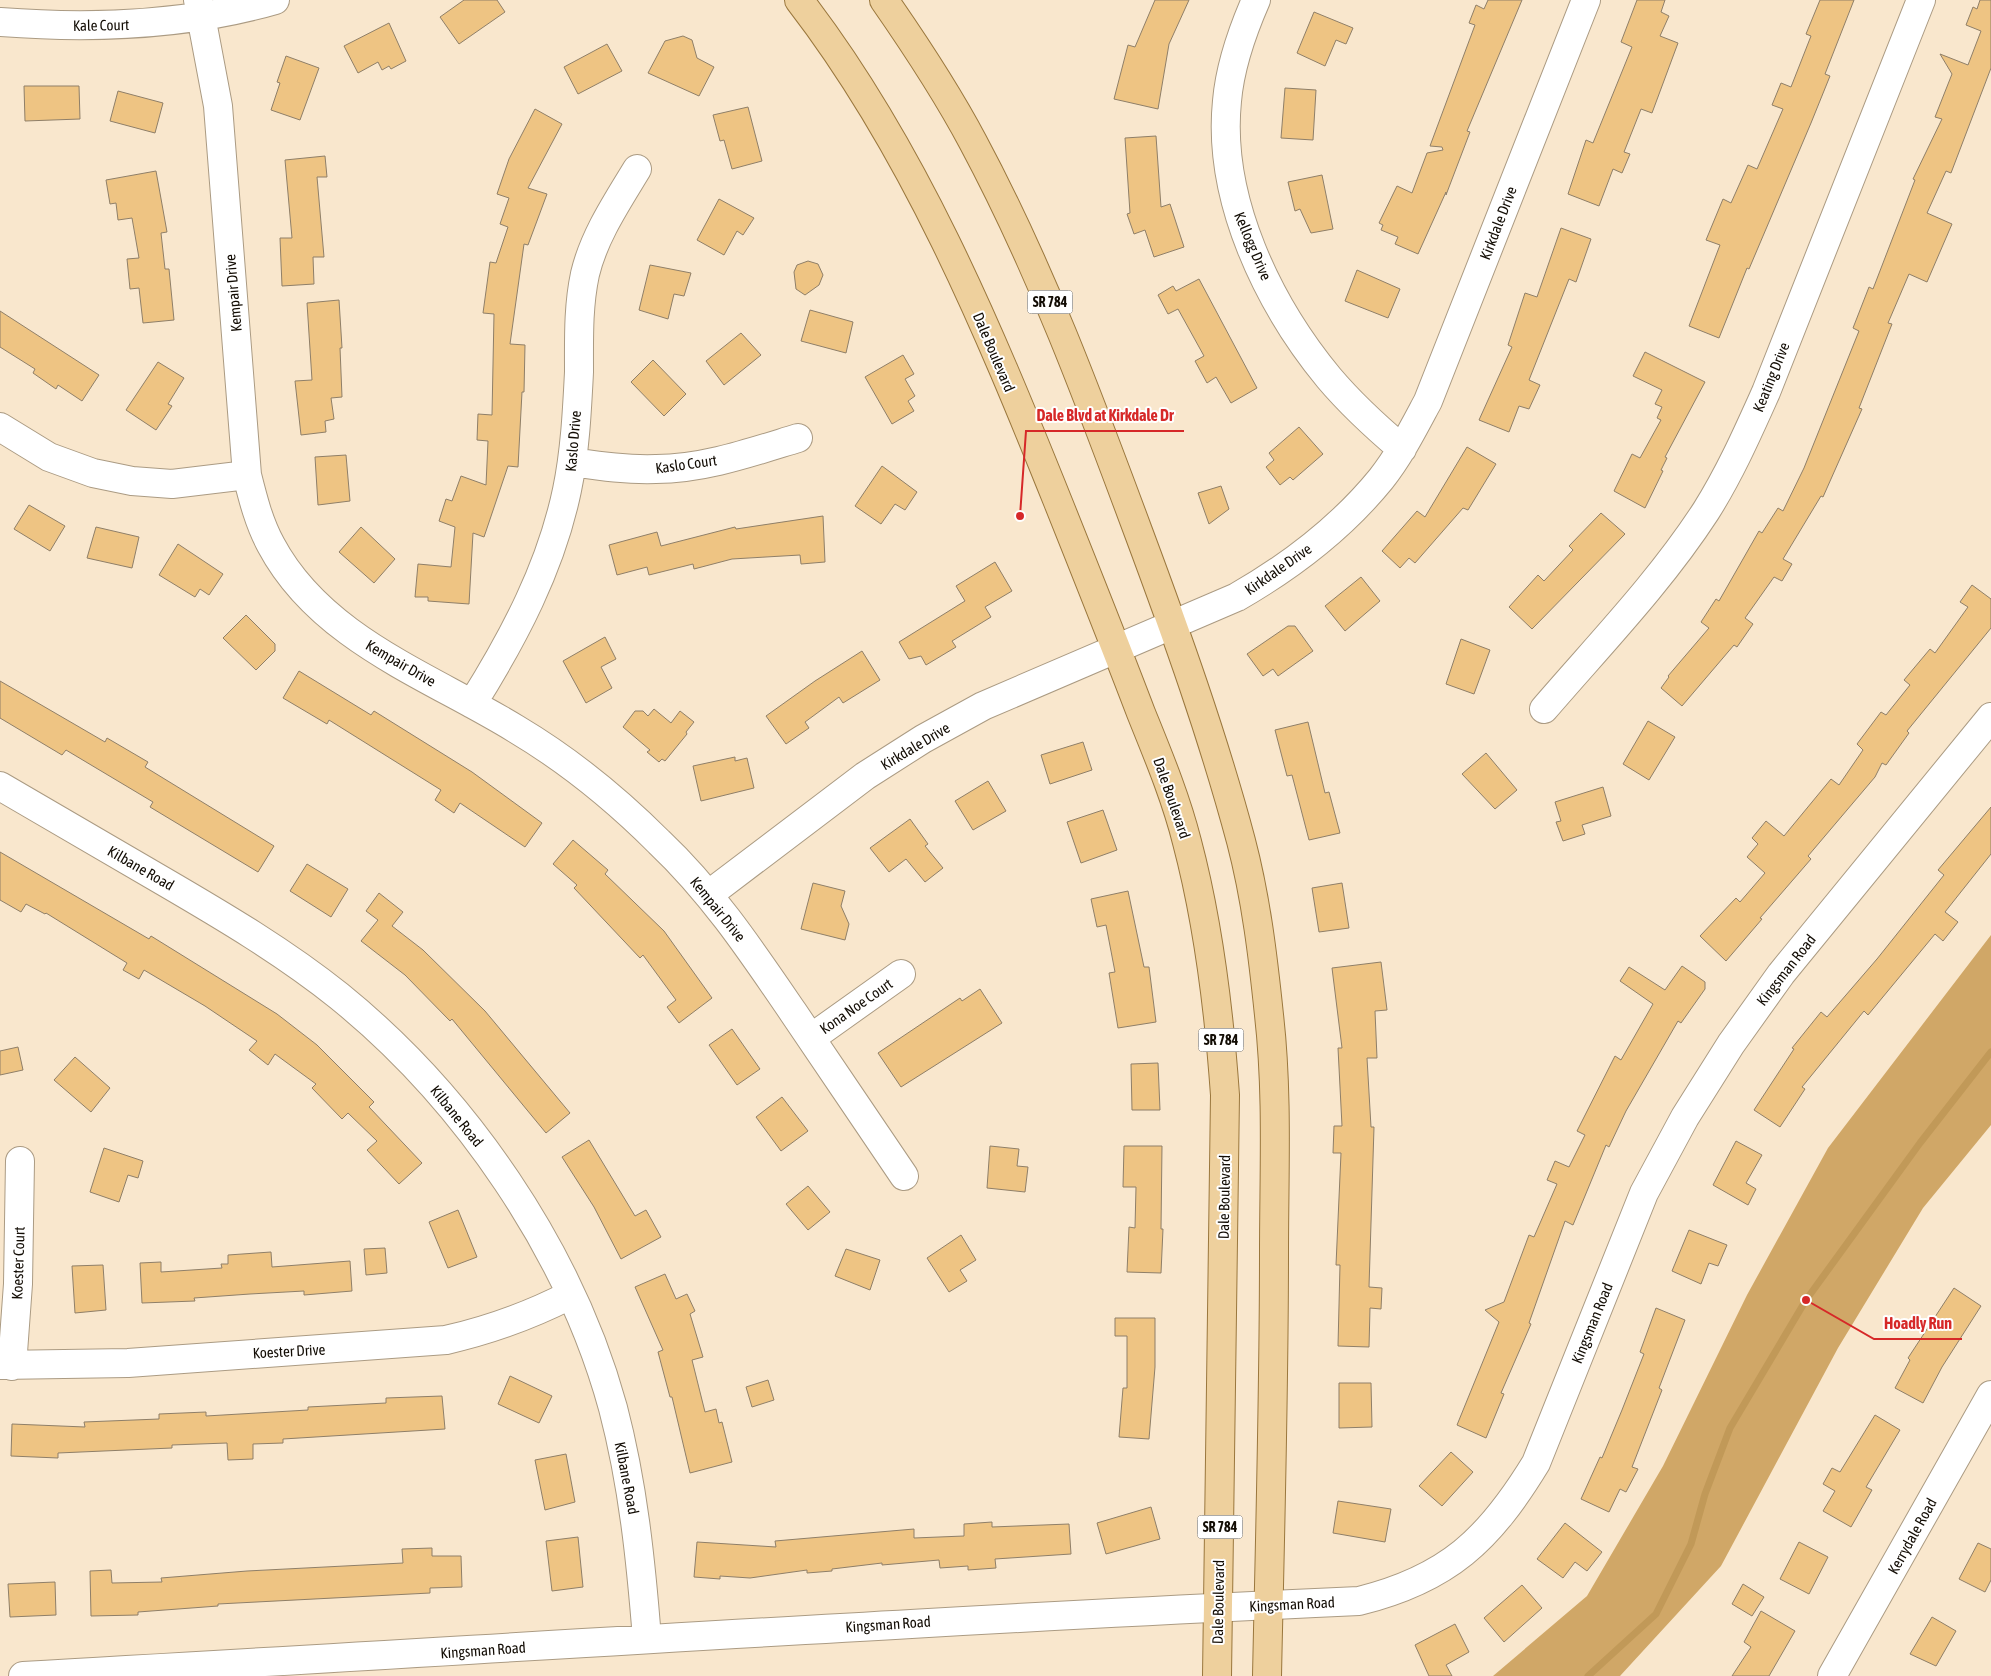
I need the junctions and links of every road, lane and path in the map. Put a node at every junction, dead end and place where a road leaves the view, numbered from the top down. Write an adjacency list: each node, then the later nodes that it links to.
1 (275, 0): 7 (street, Kale Court)
2 (799, 0): 16 (main road, Dale Boulevard / SR 784)
3 (884, 0): 15 (main road, SR 784)
4 (1256, 0): 12 (street, Kellogg Drive)
5 (1586, 0): 12 (street, Kirkdale Drive)
6 (1921, 0): 18 (street, Keating Drive)
7 (200, 8): 8 (street, Kale Court); 14 (street, Kempair Drive)
8 (0, 22)
9 (637, 169): 13 (street, Kaslo Drive)
10 (0, 426): 14 (street)
11 (798, 438): 13 (street, Kaslo Court)
12 (1402, 449): 15 (street, Kirkdale Drive)
13 (572, 462): 17 (street, Kaslo Drive)
14 (247, 475): 17 (street, Kempair Drive)
15 (1173, 625): 16 (street, Kirkdale Drive); 29 (main road, SR 784)
16 (1117, 649): 21 (street, Kirkdale Drive); 30 (main road, Dale Boulevard / SR 784)
17 (472, 704): 21 (street, Kempair Drive)
18 (1544, 709)
19 (1991, 717): 29 (street, Kingsman Road)
20 (0, 786): 26 (street, Kilbane Road)
21 (708, 895): 23 (street, Kempair Drive)
22 (900, 974): 23 (street, Kona Noe Court)
23 (810, 1038): 25 (street, Kempair Drive)
24 (20, 1161): 27 (street, Koester Court)
25 (904, 1176)
26 (570, 1295): 27 (street, Koester Drive); 31 (street, Kilbane Road)
27 (6, 1365)
28 (1991, 1395): 35 (street, Kerrydale Road)
29 (1269, 1605): 30 (street, Kingsman Road); 34 (main road, SR 784)
30 (1218, 1607): 31 (street, Kingsman Road); 33 (main road, Dale Boulevard / SR 784)
31 (647, 1639): 32 (street, Kingsman Road)
32 (23, 1676)
33 (1217, 1676)
34 (1267, 1676)
35 (1832, 1676)

